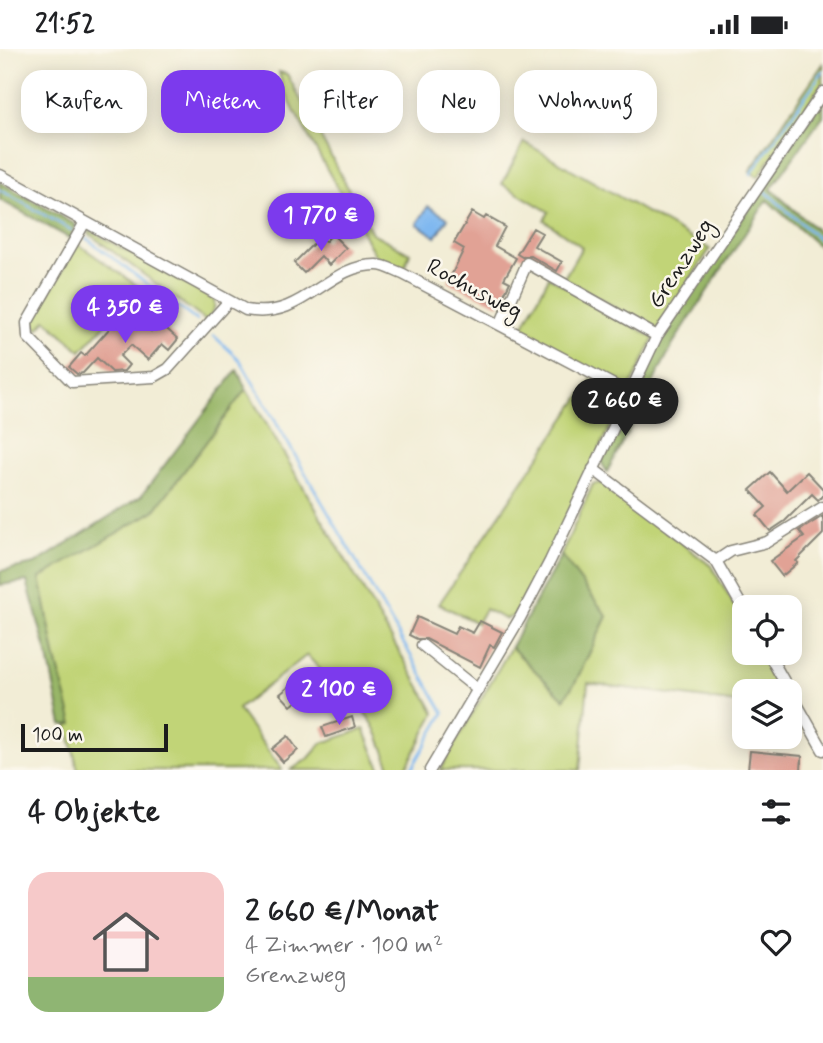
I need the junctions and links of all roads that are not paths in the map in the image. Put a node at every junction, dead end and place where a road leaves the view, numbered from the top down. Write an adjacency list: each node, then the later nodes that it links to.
1 (823, 92): 6 (street, Grenzweg)
2 (0, 175): 3 (street, Rochusweg)
3 (85, 222): 4 (street, Rochusweg); 4 (street)
4 (228, 302): 5 (street, Rochusweg)
5 (500, 325): 6 (street); 7 (street, Rochusweg)
6 (657, 336): 7 (street, Grenzweg)
7 (629, 393): 8 (street, Grenzweg)
8 (593, 470): 10 (street); 14 (street, Grenzweg)
9 (823, 507): 10 (street)
10 (716, 561): 11 (street)
11 (735, 595)
12 (422, 645): 14 (street)
13 (775, 665): 15 (street)
14 (478, 690): 16 (street, Grenzweg)
15 (823, 750)
16 (430, 770)

